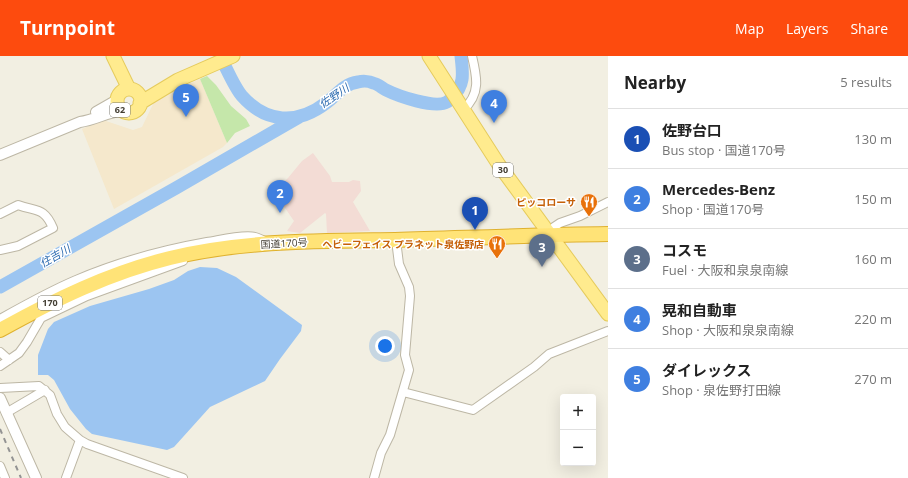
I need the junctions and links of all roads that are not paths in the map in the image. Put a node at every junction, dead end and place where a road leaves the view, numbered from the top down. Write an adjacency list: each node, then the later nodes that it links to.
1 (234, 56): 5 (main road, 62)
2 (429, 56): 6 (main road, 30)
3 (472, 56): 6 (street)
4 (113, 58): 5 (main road, 62)
5 (127, 98): 7 (street)
6 (461, 107): 11 (main road, 30)
7 (0, 155)
8 (608, 202): 11 (street)
9 (0, 214): 14 (street)
10 (608, 234): 11 (highway, 国道170号 / 170)
11 (549, 235): 12 (highway, 国道170号 / 170); 16 (main road, 30)
12 (396, 240): 13 (highway, 国道170号 / 170); 25 (street)
13 (272, 244): 15 (highway, 国道170号 / 170); 17 (street)
14 (0, 250)
15 (208, 251): 18 (highway, 国道170号 / 170); 21 (street)
16 (608, 314)
17 (0, 319)
18 (0, 330)
19 (608, 331): 25 (street)
20 (0, 352): 21 (street)
21 (10, 360): 22 (street)
22 (0, 366)
23 (0, 388): 24 (street)
24 (45, 390): 27 (street); 28 (street)
25 (403, 392): 35 (street)
26 (0, 398): 27 (street)
27 (6, 413): 32 (street)
28 (80, 440): 30 (street); 33 (street)
29 (0, 466): 31 (street)
30 (160, 474): 34 (street)
31 (5, 478)
32 (36, 478)
33 (66, 478)
34 (183, 478)
35 (374, 478)

